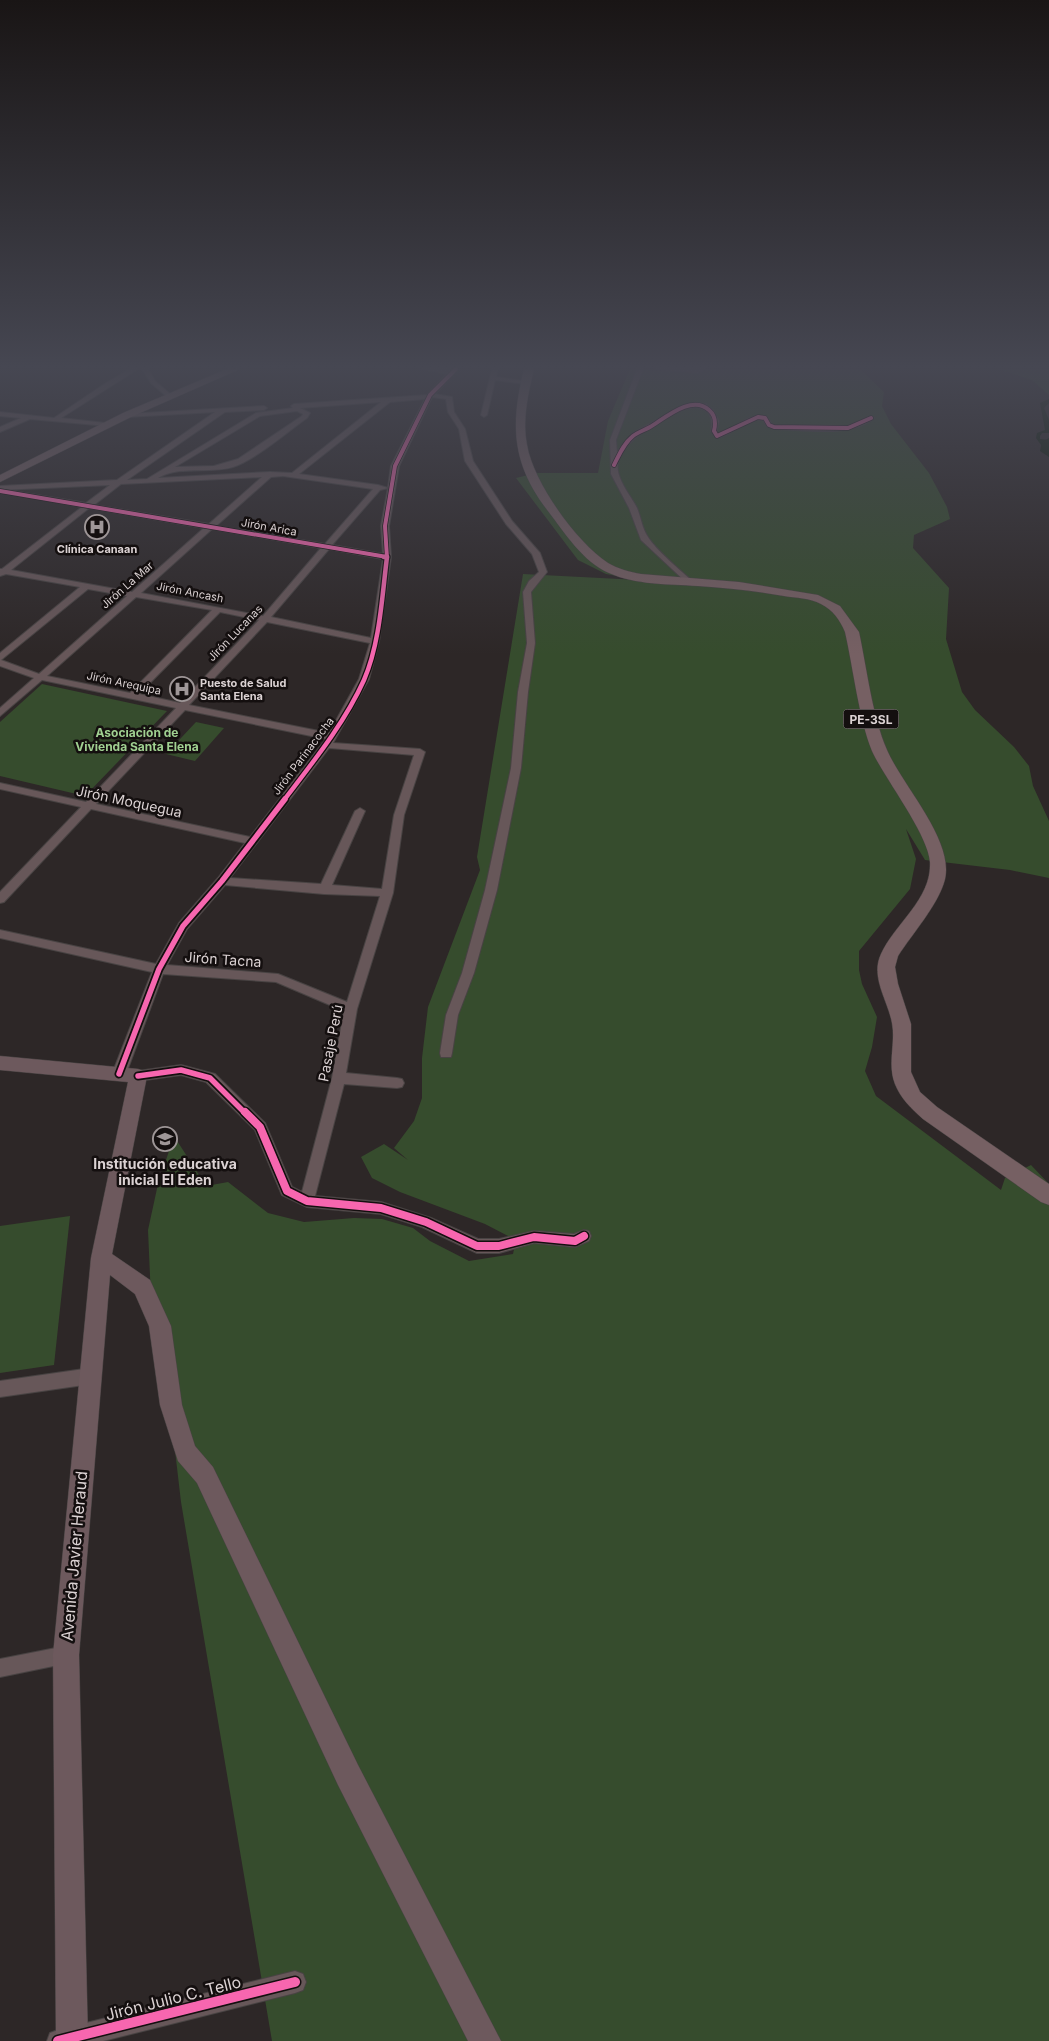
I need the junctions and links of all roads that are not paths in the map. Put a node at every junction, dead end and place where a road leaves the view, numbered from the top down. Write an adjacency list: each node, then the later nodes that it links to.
1 (29, 464): 13 (main road)
2 (144, 464): 15 (street)
3 (176, 464): 10 (street)
4 (231, 464): 10 (street)
5 (307, 464): 12 (street)
6 (396, 464): 17 (street, Jirón Parinacocha)
7 (472, 464): 49 (street)
8 (527, 464): 24 (main road, PE-3SL)
9 (614, 465): 24 (street)
10 (167, 470): 14 (street)
11 (270, 474): 12 (street); 14 (street); 20 (street, Jirón La Mar)
12 (295, 474): 16 (street)
13 (0, 479)
14 (148, 482): 15 (street)
15 (116, 484): 18 (street); 19 (street)
16 (378, 487): 17 (street); 21 (street, Jirón Lucanas)
17 (391, 489): 22 (street, Jirón Parinacocha)
18 (0, 490): 19 (street, Jirón Arica)
19 (88, 507): 20 (street, Jirón Arica); 23 (street)
20 (210, 527): 21 (street, Jirón Arica); 26 (street, Jirón La Mar)
21 (326, 547): 22 (street, Jirón Arica); 28 (street, Jirón Lucanas)
22 (386, 557): 29 (street, Jirón Parinacocha)
23 (1, 572): 25 (street, Jirón Ancash)
24 (688, 582): 54 (main road, PE-3SL)
25 (85, 587): 26 (street, Jirón Ancash); 30 (street)
26 (135, 594): 27 (street, Jirón Ancash); 32 (street, Jirón La Mar)
27 (218, 609): 28 (street, Jirón Ancash); 33 (street)
28 (264, 619): 29 (street, Jirón Ancash); 34 (street, Jirón Lucanas)
29 (375, 641): 36 (street, Jirón Parinacocha)
30 (0, 658)
31 (0, 663): 32 (street, Jirón Arequipa)
32 (40, 677): 33 (street, Jirón Arequipa); 35 (street, Jirón La Mar)
33 (132, 696): 34 (street, Jirón Arequipa)
34 (181, 706): 36 (street, Jirón Arequipa); 39 (street, Jirón Lucanas)
35 (0, 713)
36 (329, 741): 37 (street, Jirón Arequipa); 41 (street, Jirón Parinacocha)
37 (420, 752): 44 (street, Pasaje Perú)
38 (0, 786): 39 (street, Jirón Moquegua)
39 (88, 806): 41 (street, Jirón Moquegua); 45 (street, Jirón Lucanas)
40 (360, 811): 43 (street)
41 (252, 841): 42 (street, Jirón Parinacocha)
42 (222, 881): 43 (street); 47 (street, Jirón Parinacocha)
43 (324, 890): 44 (street)
44 (387, 893): 48 (street, Pasaje Perú)
45 (0, 899)
46 (0, 934): 47 (street, Jirón Tacna)
47 (159, 969): 48 (street, Jirón Tacna); 51 (street, Jirón Parinacocha)
48 (351, 1010): 52 (street, Pasaje Perú)
49 (446, 1053)
50 (0, 1063): 51 (main road)
51 (128, 1075): 55 (street); 57 (main road, Avenida Javier Heraud)
52 (339, 1078): 53 (street); 55 (street, Pasaje Perú)
53 (397, 1082)
54 (1049, 1196)
55 (307, 1201): 56 (street)
56 (584, 1236)
57 (100, 1258): 58 (main road, Avenida Javier Heraud); 64 (main road)
58 (90, 1376): 59 (street); 60 (main road, Avenida Javier Heraud)
59 (0, 1389)
60 (66, 1655): 61 (street); 63 (main road, Avenida Javier Heraud)
61 (0, 1668)
62 (294, 1982): 63 (street, Jirón Julio C. Tello)
63 (68, 2040)
64 (485, 2041)

